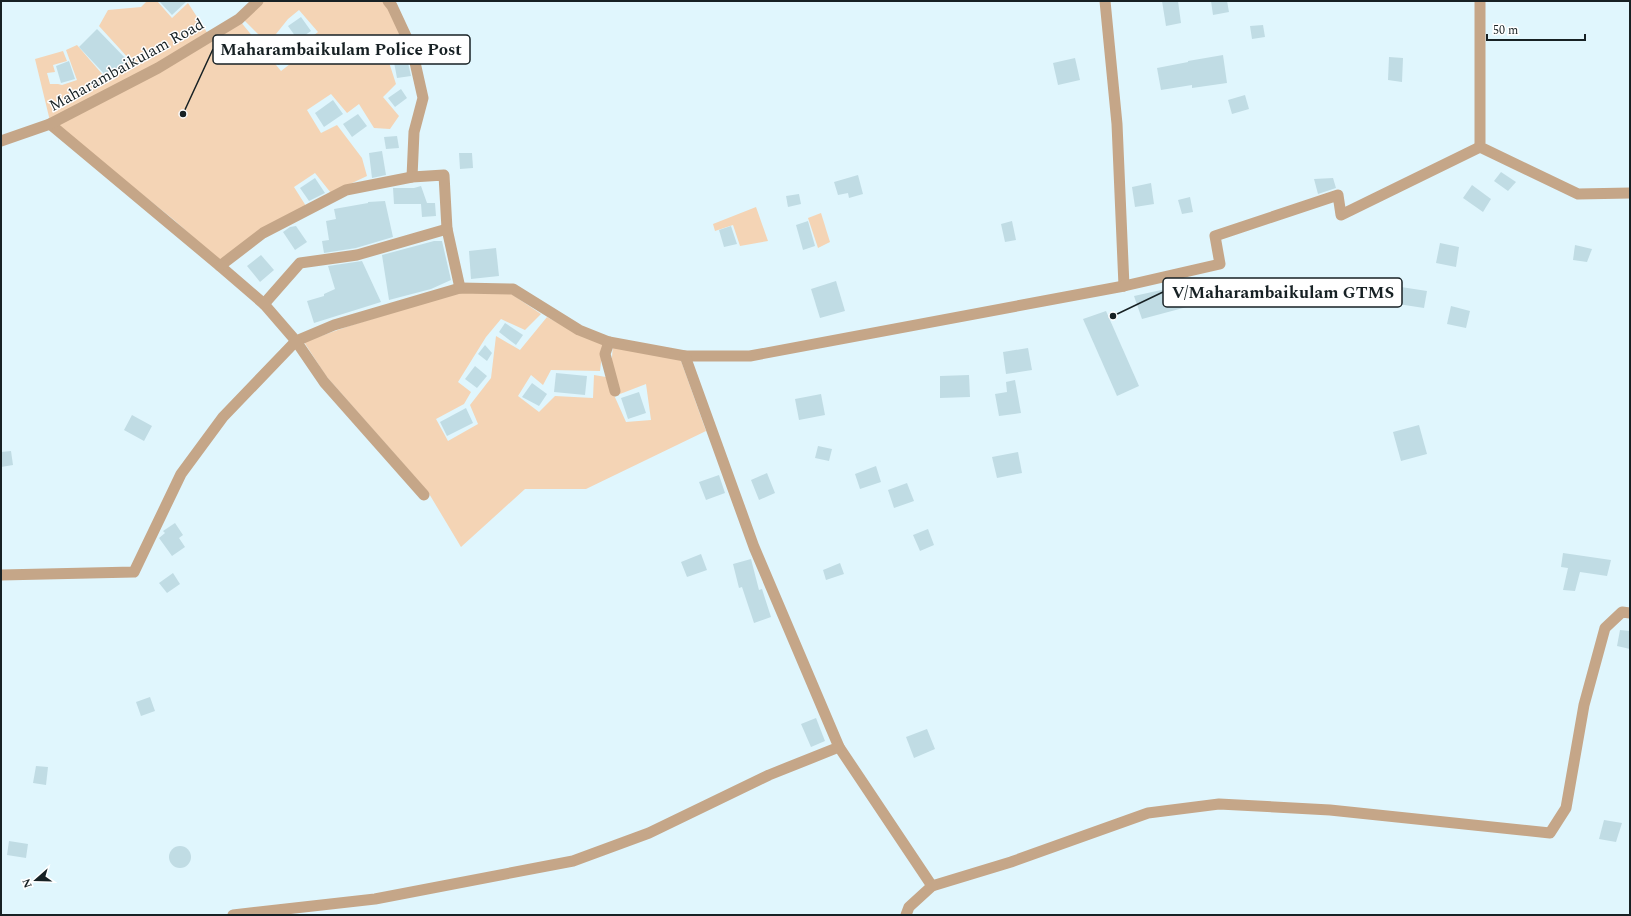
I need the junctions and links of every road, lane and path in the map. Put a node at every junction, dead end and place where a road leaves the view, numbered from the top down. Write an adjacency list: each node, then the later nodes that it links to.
1 (258, 1): 5 (street, Maharambaikulam Road)
2 (388, 1): 8 (street)
3 (1105, 1): 12 (street)
4 (1480, 1): 7 (street)
5 (50, 124): 6 (street, Maharambaikulam Road); 11 (street)
6 (1, 141)
7 (1480, 148): 9 (street); 12 (street)
8 (412, 177): 10 (street); 11 (street)
9 (1630, 193)
10 (447, 230): 13 (street); 14 (street)
11 (220, 266): 14 (street)
12 (1124, 286): 17 (street)
13 (460, 288): 15 (street); 16 (street)
14 (264, 304): 15 (street)
15 (296, 341): 19 (street); 20 (street)
16 (609, 342): 17 (street); 18 (street)
17 (685, 356): 22 (street)
18 (615, 391)
19 (424, 495)
20 (1, 575)
21 (1630, 613): 23 (street)
22 (839, 747): 23 (street); 24 (street)
23 (932, 886): 25 (street)
24 (233, 915)
25 (906, 915)

